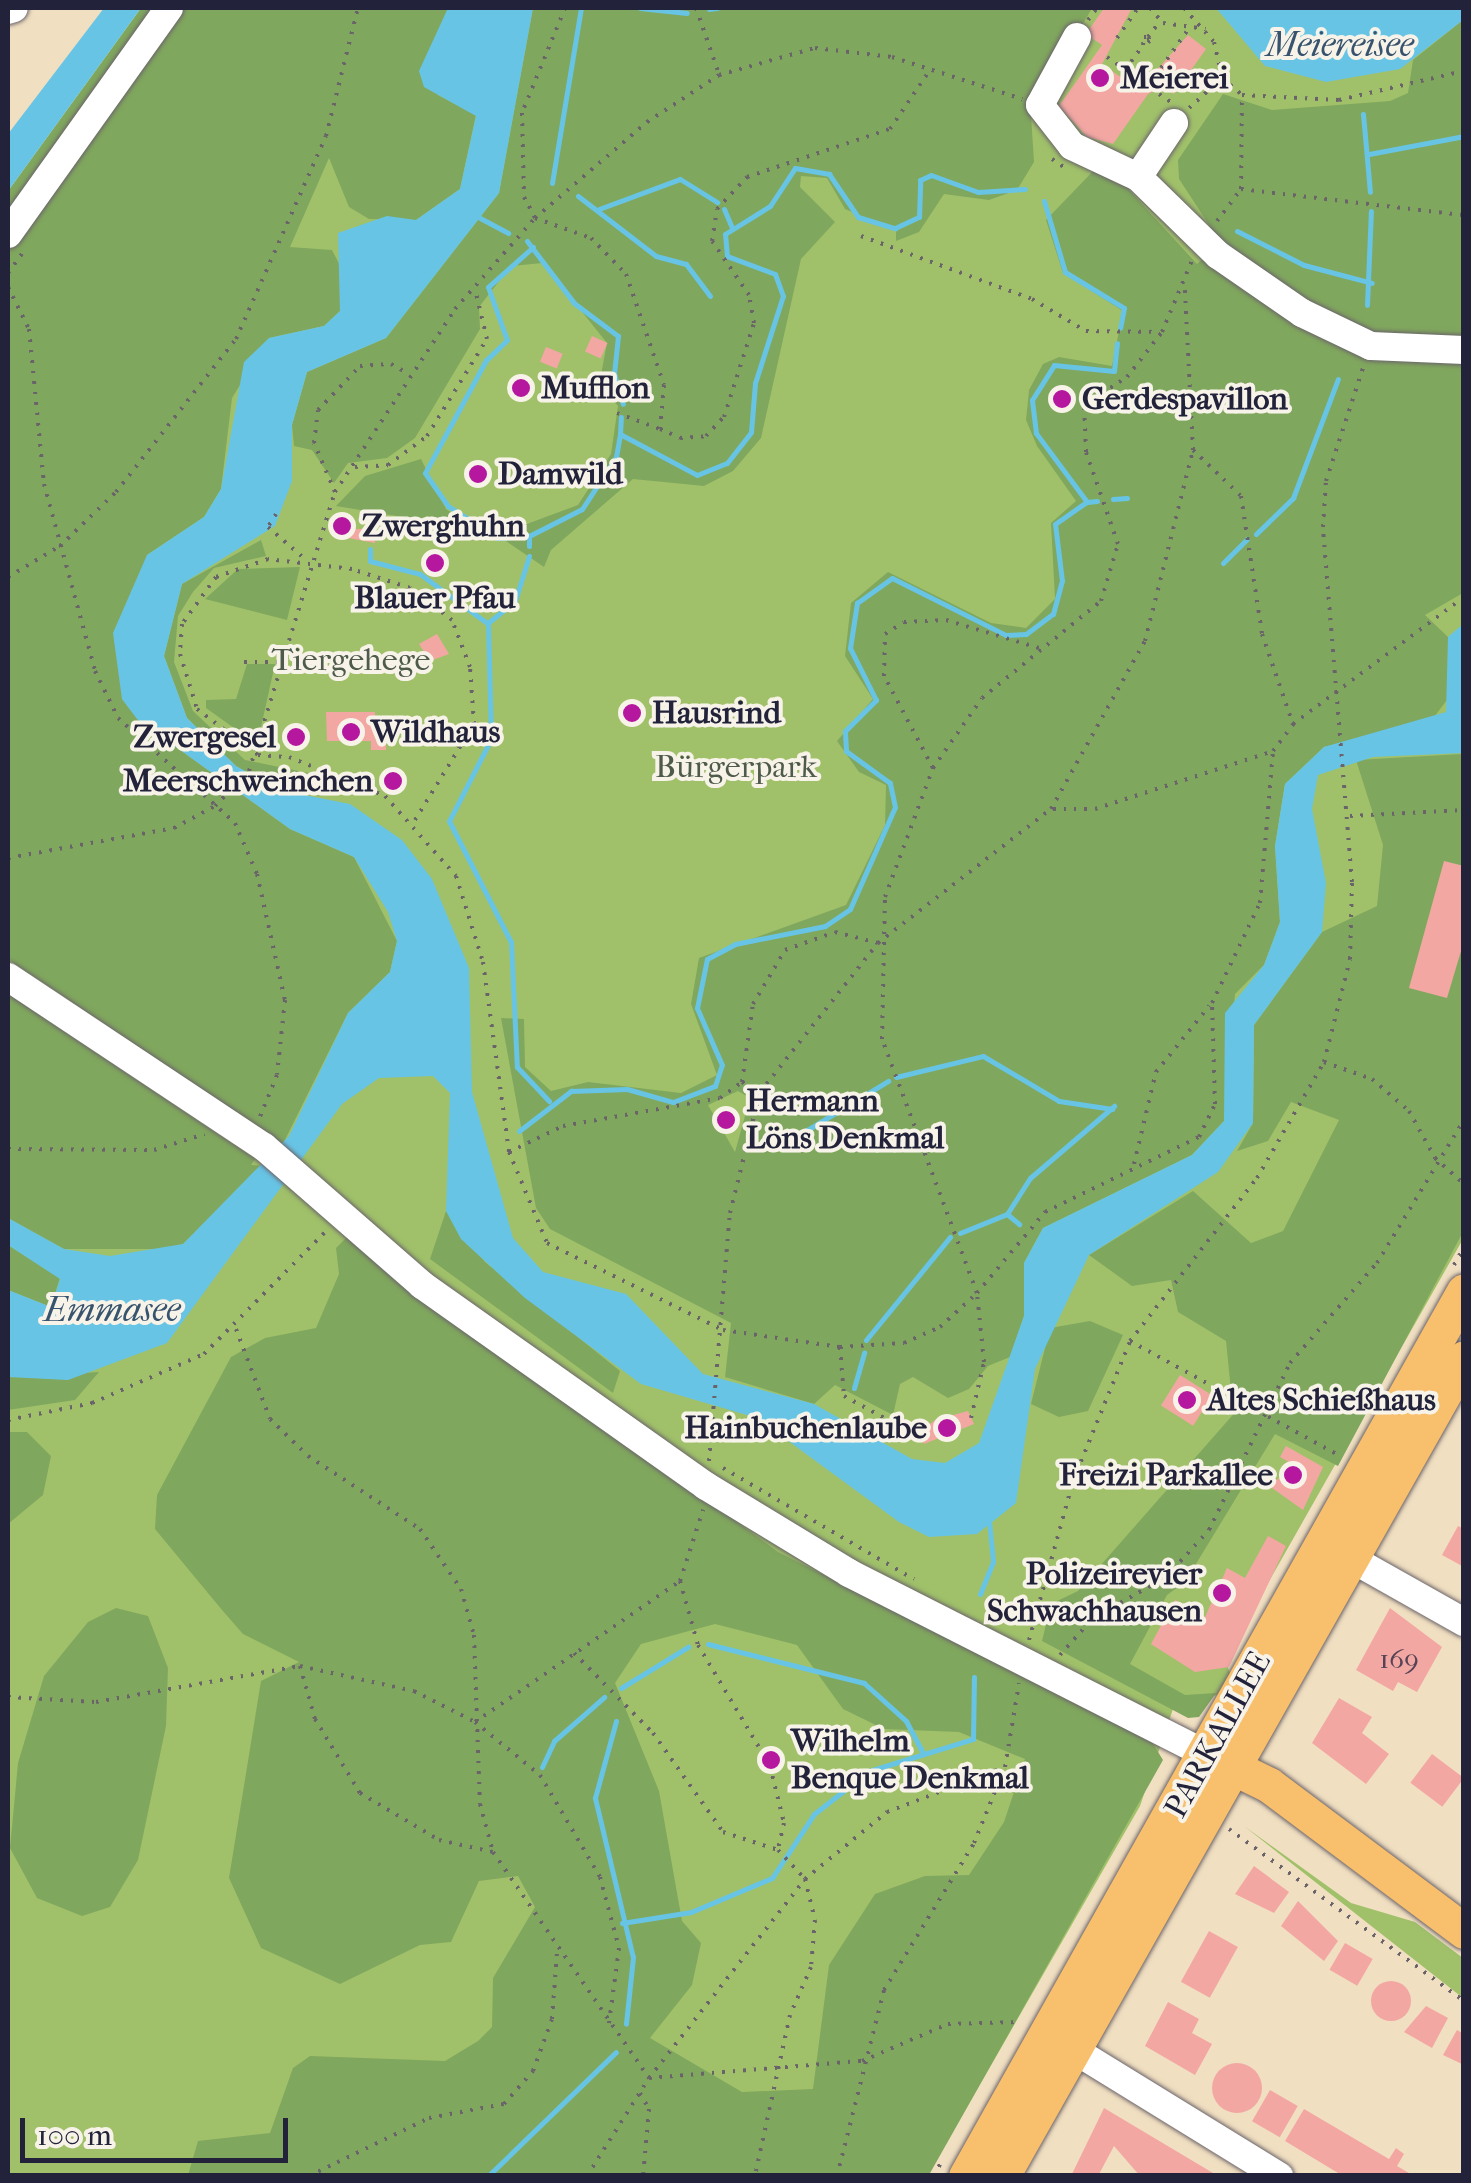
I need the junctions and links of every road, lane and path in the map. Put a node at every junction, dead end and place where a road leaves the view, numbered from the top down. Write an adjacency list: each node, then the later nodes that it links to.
1 (169, 8): 28 (street)
2 (358, 8): 44 (path)
3 (565, 8): 27 (path)
4 (696, 8): 18 (path)
5 (1138, 8): 12 (path)
6 (1150, 8): 8 (path)
7 (1184, 8): 10 (path)
8 (1160, 21): 9 (path); 16 (path)
9 (1189, 28): 10 (path); 14 (path)
10 (1206, 29): 19 (path)
11 (1077, 37): 24 (street)
12 (1117, 38)
13 (1107, 57): 16 (path)
14 (1161, 68)
15 (930, 70): 18 (path); 21 (path); 39 (path)
16 (1125, 70): 20 (path)
17 (1464, 72): 22 (path)
18 (719, 75): 27 (path)
19 (1222, 78): 22 (path); 23 (path)
20 (1144, 83)
21 (1004, 93)
22 (1242, 94): 25 (path)
23 (1174, 124): 24 (street)
24 (1138, 177): 30 (street)
25 (1241, 189): 26 (path); 30 (path)
26 (1464, 215)
27 (535, 218): 32 (path); 39 (path)
28 (8, 234)
29 (862, 236): 34 (path)
30 (1202, 242): 33 (path); 35 (street)
31 (8, 286): 44 (path)
32 (474, 287): 37 (path); 41 (path)
33 (1185, 290): 34 (path); 40 (path)
34 (1162, 332): 48 (path)
35 (1371, 346): 36 (street); 51 (path)
36 (1464, 350)
37 (409, 374): 41 (path); 42 (path)
38 (617, 412): 39 (path)
39 (660, 428)
40 (1193, 450): 52 (path); 57 (path)
41 (355, 467): 42 (path)
42 (336, 492): 45 (path)
43 (276, 514): 45 (path)
44 (60, 546): 46 (path); 56 (path)
45 (307, 561): 50 (path); 54 (path); 60 (path)
46 (8, 577)
47 (1464, 597): 51 (path)
48 (1039, 648): 55 (path); 55 (path)
49 (244, 662): 50 (path)
50 (283, 662): 54 (path)
51 (1336, 691): 52 (path); 59 (path)
52 (1294, 724): 53 (path)
53 (1274, 751): 57 (path); 64 (path)
54 (258, 755): 56 (path); 60 (path)
55 (933, 768): 62 (path)
56 (215, 806): 61 (path); 70 (path)
57 (1050, 809): 62 (path)
58 (1464, 810): 59 (path)
59 (1350, 816): 65 (path)
60 (414, 820): 72 (path)
61 (8, 858)
62 (878, 944): 66 (path); 67 (path); 78 (path)
63 (8, 977): 70 (street)
64 (1212, 1003): 74 (path); 74 (path)
65 (1324, 1062): 73 (path); 81 (path)
66 (742, 1082): 67 (path); 72 (path)
67 (760, 1092): 80 (path)
68 (1464, 1120): 73 (path)
69 (206, 1134): 71 (path)
70 (256, 1142): 76 (street)
71 (8, 1149)
72 (510, 1152): 80 (path)
73 (1435, 1158): 75 (path); 85 (path)
74 (1134, 1164): 78 (path)
75 (1464, 1184)
76 (343, 1213): 79 (path); 95 (street)
77 (1464, 1291): 102 (main road, PARKALLEE)
78 (976, 1293): 82 (path); 84 (path)
79 (236, 1329): 87 (path); 101 (path)
80 (723, 1330): 82 (path); 86 (path)
81 (1130, 1342): 85 (path); 95 (path)
82 (840, 1347): 88 (path)
83 (1464, 1358): 91 (main road, PARKALLEE)
84 (971, 1418)
85 (1263, 1418): 90 (path); 97 (path)
86 (714, 1419)
87 (8, 1420)
88 (921, 1438)
89 (694, 1450): 92 (path)
90 (1336, 1454)
91 (1352, 1559): 93 (street); 102 (main road, PARKALLEE)
92 (926, 1585)
93 (1464, 1622)
94 (1012, 1630): 95 (path)
95 (1030, 1650): 97 (street); 103 (path)
96 (574, 1653): 101 (path); 105 (path); 105 (path)
97 (1053, 1661): 98 (path); 102 (street)
98 (1074, 1662)
99 (300, 1666): 100 (path); 101 (path); 106 (path)
100 (8, 1697)
101 (475, 1722): 106 (path); 112 (path)
102 (1221, 1761): 108 (main road); 113 (main road, PARKALLEE); 123 (main road, PARKALLEE)
103 (1005, 1767): 107 (path); 114 (path)
104 (1229, 1829): 110 (path)
105 (778, 1850): 107 (path)
106 (493, 1852): 109 (path)
107 (805, 1879): 115 (path); 116 (path)
108 (1464, 1931)
109 (557, 1953): 112 (path); 118 (path)
110 (1464, 2002)
111 (1021, 2022): 114 (path)
112 (609, 2023): 116 (path)
113 (1074, 2050): 124 (main road, PARKALLEE); 125 (street)
114 (862, 2061): 115 (path); 122 (path)
115 (778, 2070): 116 (path); 121 (path)
116 (649, 2078): 117 (path)
117 (640, 2092): 119 (path); 120 (path)
118 (310, 2176)
119 (586, 2176)
120 (643, 2176)
121 (755, 2176)
122 (837, 2176)
123 (966, 2176)
124 (1002, 2176)
125 (1280, 2176)

